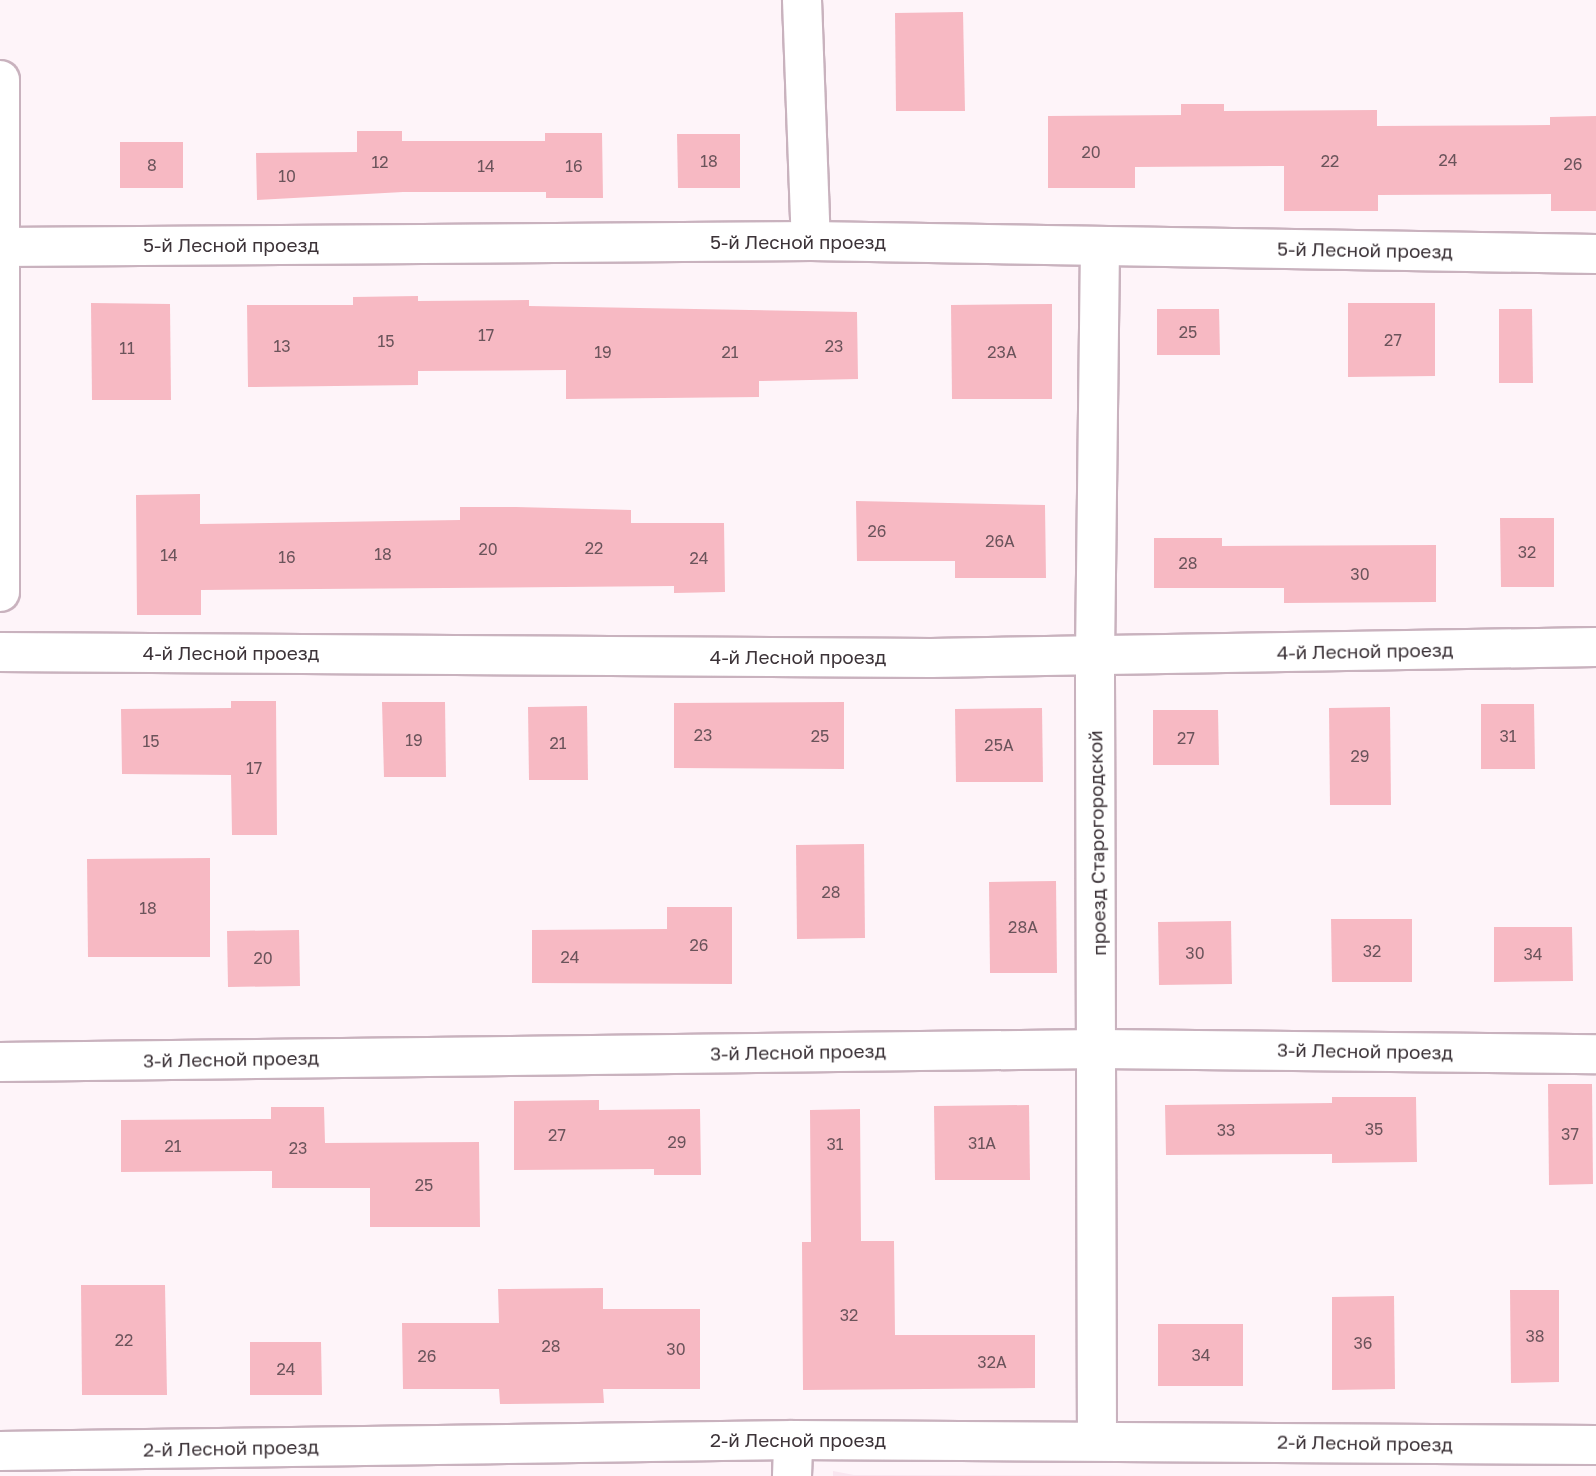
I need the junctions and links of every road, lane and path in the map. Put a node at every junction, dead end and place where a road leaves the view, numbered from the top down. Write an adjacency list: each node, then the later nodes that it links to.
1 (803, 0): 3 (street)
2 (0, 80): 5 (street)
3 (811, 241): 4 (street, 5-й Лесной проезд); 5 (street, 5-й Лесной проезд)
4 (1100, 246): 6 (street, 5-й Лесной проезд); 10 (street, проезд Старогородской)
5 (1, 247): 7 (street)
6 (1596, 254)
7 (0, 592)
8 (1596, 647): 10 (street, 4-й Лесной проезд)
9 (0, 652): 10 (street, 4-й Лесной проезд)
10 (1095, 656): 11 (street, проезд Старогородской)
11 (1099, 1049): 12 (street, 3-й Лесной проезд); 13 (street, 3-й Лесной проезд); 14 (street, проезд Старогородской)
12 (1596, 1054)
13 (0, 1062)
14 (1097, 1440): 15 (street, 2-й Лесной проезд); 17 (street, 2-й Лесной проезд)
15 (1596, 1445)
16 (0, 1451): 17 (street, 2-й Лесной проезд)
17 (792, 1458)

